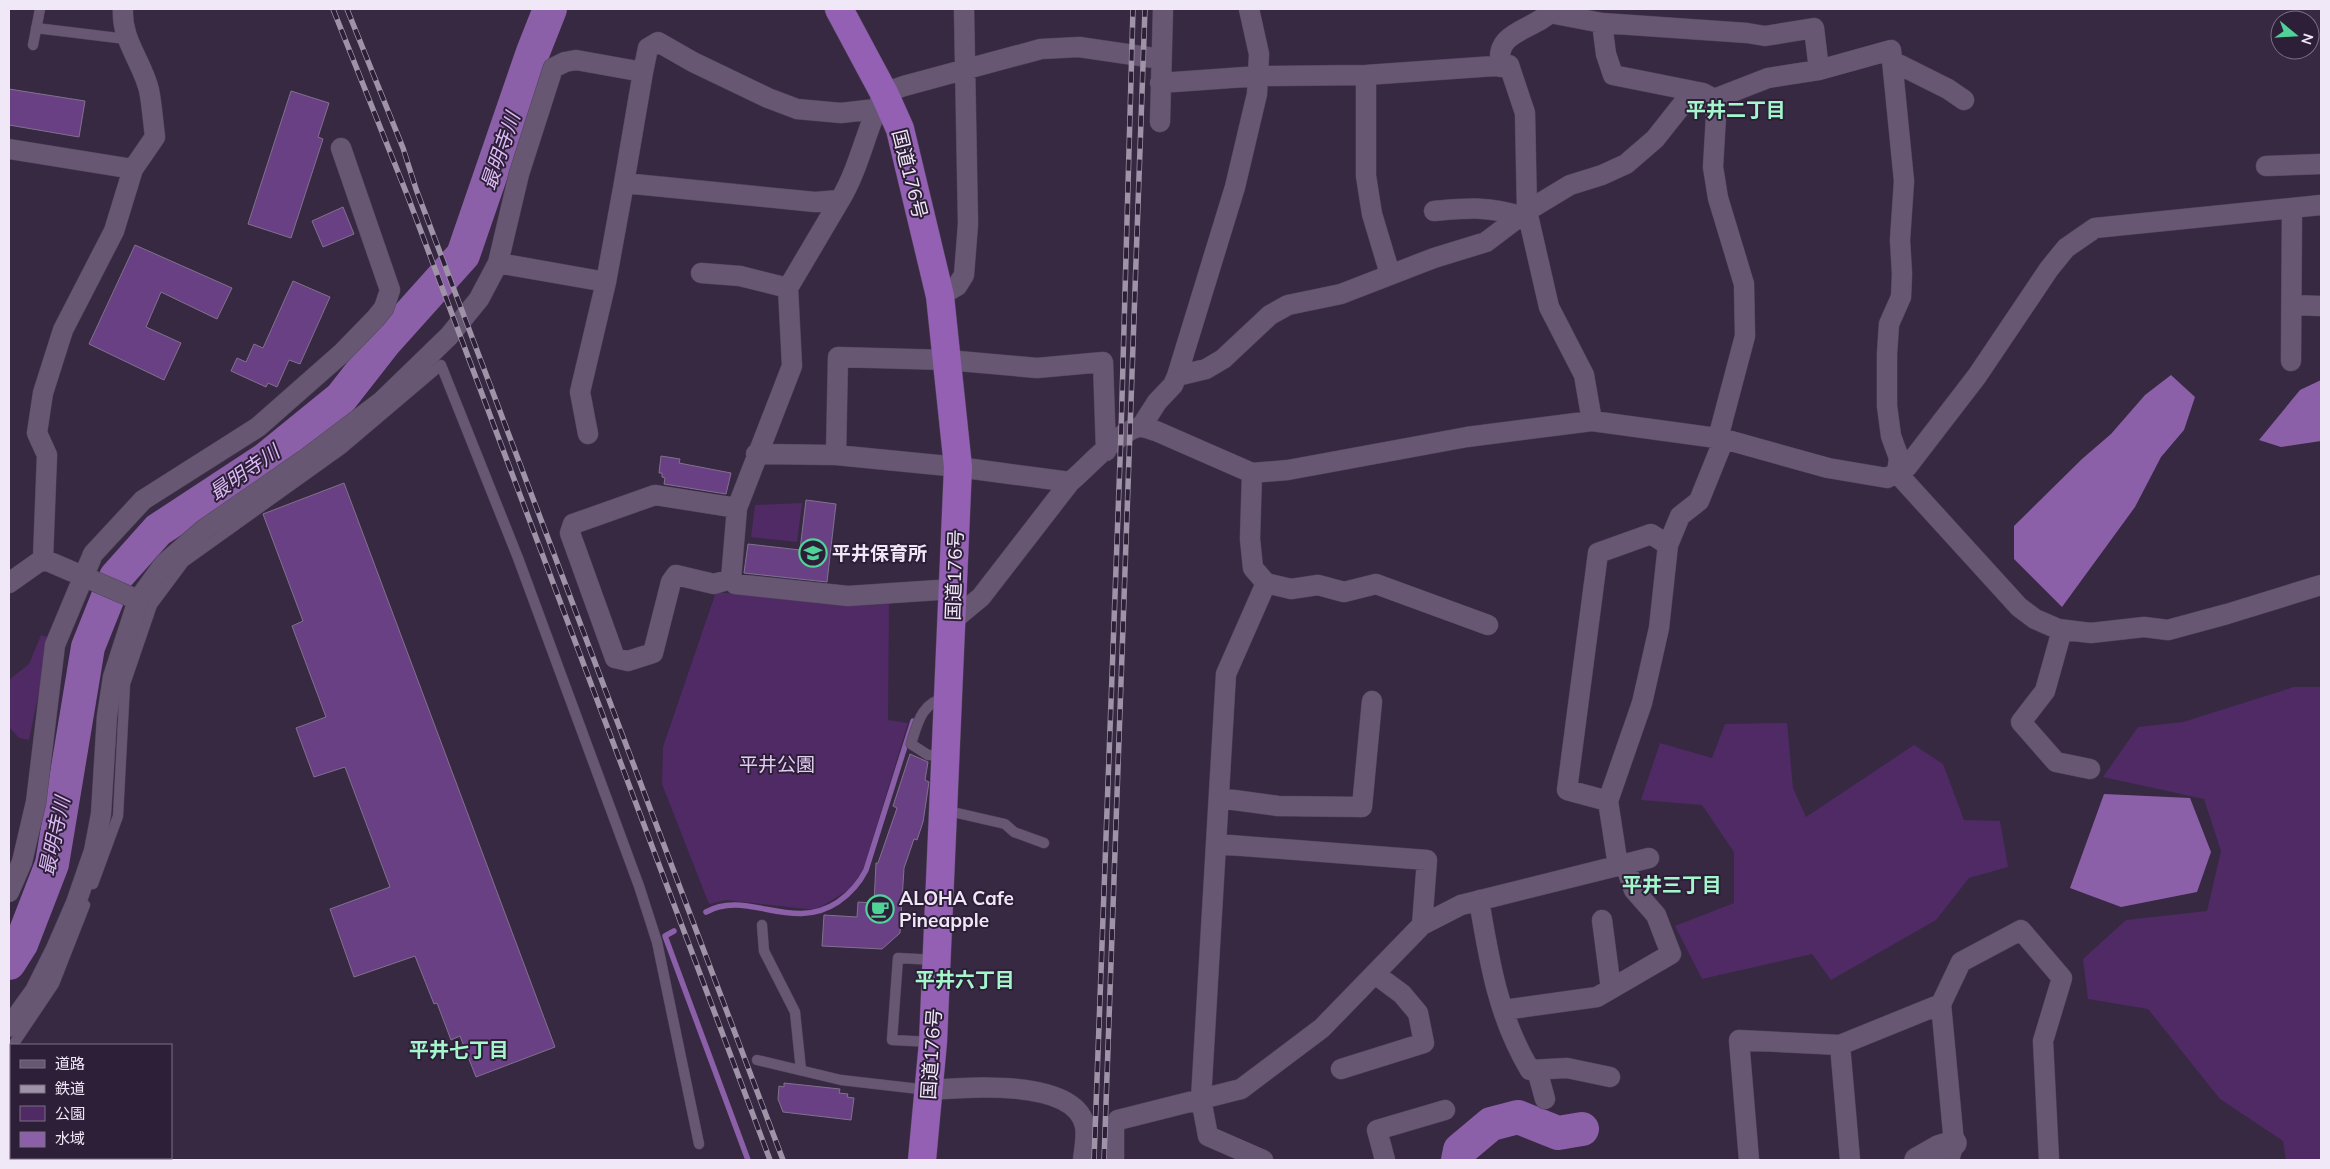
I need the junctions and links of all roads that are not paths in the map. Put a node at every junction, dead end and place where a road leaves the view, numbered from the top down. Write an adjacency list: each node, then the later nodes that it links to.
1 (40, 9): 9 (lane)
2 (123, 9): 10 (street)
3 (838, 9): 24 (highway, 国道176号)
4 (964, 9): 15 (street)
5 (1163, 9): 12 (street)
6 (1249, 9): 19 (street)
7 (1551, 11): 8 (street); 14 (street)
8 (1602, 23): 16 (street); 21 (street)
9 (36, 28): 10 (lane); 11 (lane)
10 (126, 39): 30 (street)
11 (33, 45)
12 (1161, 59): 15 (street); 20 (street)
13 (1892, 61): 16 (street); 23 (street); 57 (street)
14 (1501, 67): 18 (street); 36 (street)
15 (963, 70): 24 (street); 42 (street)
16 (1820, 70): 22 (street)
17 (643, 72): 24 (street); 31 (street); 37 (street)
18 (1366, 75): 19 (street); 39 (street)
19 (1259, 76): 20 (street); 47 (street)
20 (1160, 83): 25 (street)
21 (1693, 91): 22 (street); 36 (street)
22 (1714, 99): 51 (street)
23 (1964, 100)
24 (880, 101): 32 (street); 42 (highway, 国道176号)
25 (1160, 122)
26 (341, 148): 62 (street)
27 (9, 149): 30 (street)
28 (2321, 164): 29 (street)
29 (2266, 166)
30 (133, 169): 61 (street)
31 (624, 183): 32 (street); 40 (street)
32 (840, 200): 41 (street)
33 (2321, 205): 34 (street)
34 (2292, 208): 43 (street); 57 (street)
35 (1434, 211): 36 (street)
36 (1524, 213): 39 (street); 48 (street)
37 (498, 263): 40 (street); 68 (street)
38 (701, 273): 41 (street)
39 (1390, 274): 47 (street)
40 (606, 282): 50 (street)
41 (788, 288): 53 (street)
42 (940, 296): 45 (highway, 国道176号)
43 (2292, 305): 44 (street); 46 (street)
44 (2321, 306)
45 (947, 360): 52 (street); 54 (street); 55 (highway, 国道176号)
46 (2291, 361)
47 (1177, 376): 49 (street)
48 (1592, 421): 51 (street); 56 (street)
49 (1141, 427): 52 (street); 56 (street)
50 (588, 434)
51 (1721, 439): 57 (street); 60 (street)
52 (1106, 451): 58 (street)
53 (756, 454): 54 (street); 59 (street)
54 (836, 455): 55 (street)
55 (958, 467): 58 (street); 67 (highway, 国道176号)
56 (1252, 472): 65 (street)
57 (1897, 473): 71 (street)
58 (1070, 482): 69 (street)
59 (737, 508): 63 (street); 63 (street)
60 (1668, 545): 77 (street); 77 (street)
61 (43, 559): 62 (street); 64 (street)
62 (86, 578): 68 (street); 83 (street)
63 (731, 579): 67 (street)
64 (9, 583)
65 (1266, 583): 70 (street); 76 (street)
66 (2321, 585): 71 (street)
67 (953, 588): 69 (highway, 国道176号)
68 (132, 597): 93 (street)
69 (952, 621): 72 (highway, 国道176号)
70 (1488, 625)
71 (2062, 630): 75 (street)
72 (949, 696): 74 (highway, 国道176号); 74 (lane)
73 (1372, 701): 76 (street)
74 (947, 755): 78 (highway, 国道176号)
75 (2090, 769)
76 (1219, 798): 80 (street)
77 (1608, 801): 82 (street)
78 (944, 810): 79 (lane); 88 (highway, 国道176号)
79 (1044, 843)
80 (1216, 844): 87 (street); 103 (street)
81 (1649, 858): 82 (street)
82 (1622, 865): 84 (street); 90 (street)
83 (9, 892)
84 (1479, 900): 87 (street); 92 (street)
85 (1602, 920): 90 (street)
86 (762, 925): 99 (lane)
87 (1422, 925): 89 (street)
88 (937, 960): 94 (highway, 国道176号); 94 (lane)
89 (1375, 974): 98 (street); 103 (street)
90 (1611, 989): 92 (street)
91 (1941, 1004): 96 (street); 107 (street); 116 (street)
92 (1504, 1010): 100 (street)
93 (9, 1027)
94 (933, 1042): 102 (highway, 国道176号)
95 (13, 1044): 106 (lane)
96 (1840, 1045): 113 (street); 114 (street)
97 (757, 1060): 99 (lane)
98 (1341, 1069)
99 (802, 1070): 102 (lane)
100 (1537, 1070): 101 (street); 104 (street)
101 (1610, 1077)
102 (930, 1090): 108 (highway, 国道176号); 109 (street)
103 (1201, 1099): 110 (street); 111 (street)
104 (1544, 1099)
105 (1445, 1110): 112 (street)
106 (699, 1144)
107 (1952, 1152): 115 (street)
108 (922, 1160)
109 (1083, 1160)
110 (1114, 1160)
111 (1263, 1160)
112 (1385, 1160)
113 (1749, 1160)
114 (1850, 1160)
115 (1917, 1160)
116 (2049, 1160)

